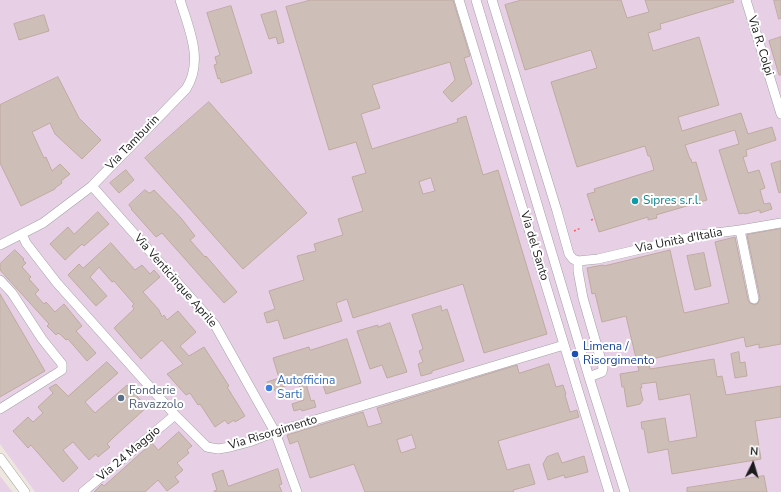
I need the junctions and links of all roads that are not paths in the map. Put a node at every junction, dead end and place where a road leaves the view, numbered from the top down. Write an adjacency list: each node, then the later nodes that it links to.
1 (180, 0): 7 (street, Via Tamburin)
2 (459, 0): 15 (street, Via del Santo)
3 (491, 0): 5 (street); 12 (street)
4 (746, 0): 6 (street, Via R. Colpi)
5 (477, 2): 16 (street)
6 (781, 114)
7 (92, 186): 10 (street, Via Tamburin); 19 (street, Via Venticinque Aprile)
8 (781, 223): 9 (street, Via Unità d'Italia)
9 (740, 230): 12 (street, Via Unità d'Italia); 14 (street)
10 (22, 234): 11 (street, Via Tamburin); 18 (street, Via Risorgimento)
11 (0, 245)
12 (578, 261): 16 (street)
13 (0, 280): 17 (street)
14 (754, 299)
15 (564, 345): 19 (street, Via Risorgimento); 24 (street, Via del Santo)
16 (589, 377): 25 (street)
17 (0, 409)
18 (176, 415): 19 (street, Via Risorgimento); 22 (street, Via 24 Maggio)
19 (275, 432): 23 (street, Via Venticinque Aprile)
20 (0, 458): 21 (street)
21 (25, 492)
22 (83, 492)
23 (298, 492)
24 (609, 492)
25 (625, 492)

